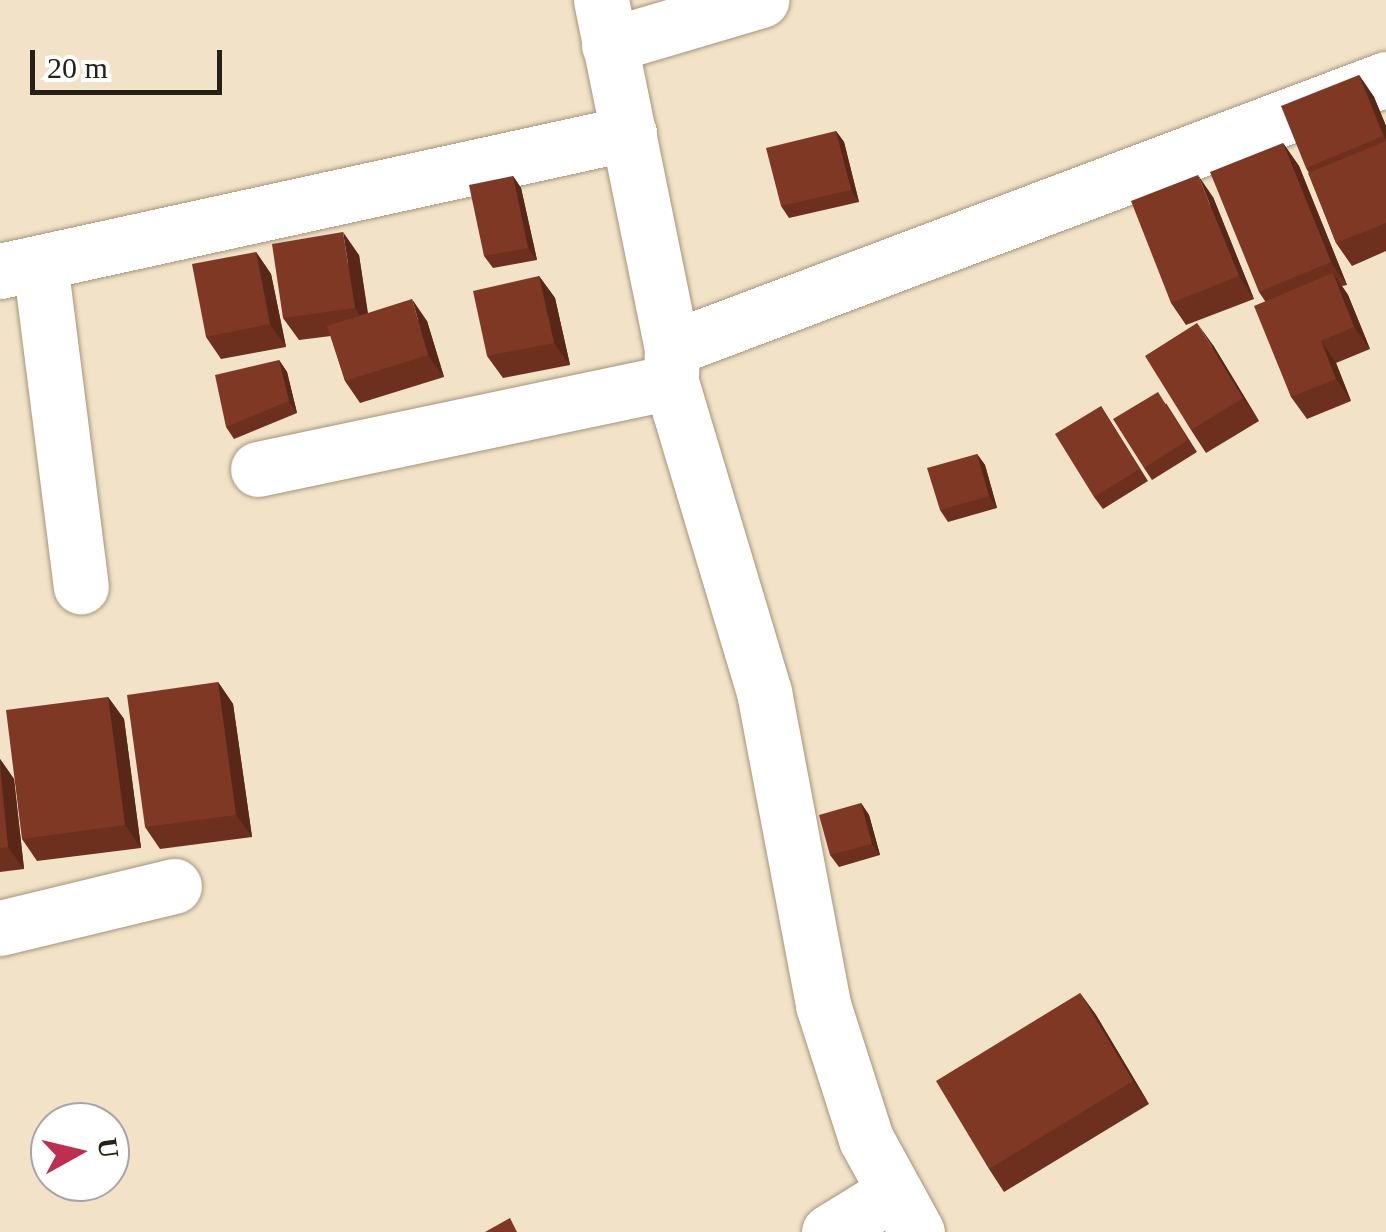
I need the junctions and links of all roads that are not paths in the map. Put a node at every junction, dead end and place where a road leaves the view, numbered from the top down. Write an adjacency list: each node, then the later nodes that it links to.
1 (761, 0): 2 (street)
2 (605, 23): 4 (street)
3 (1386, 79): 6 (street)
4 (629, 133): 5 (street); 6 (street)
5 (20, 267): 8 (street)
6 (672, 365): 7 (street); 11 (street)
7 (258, 469)
8 (81, 586)
9 (174, 886): 10 (street)
10 (0, 928)
11 (906, 1212): 12 (street)
12 (830, 1232)

